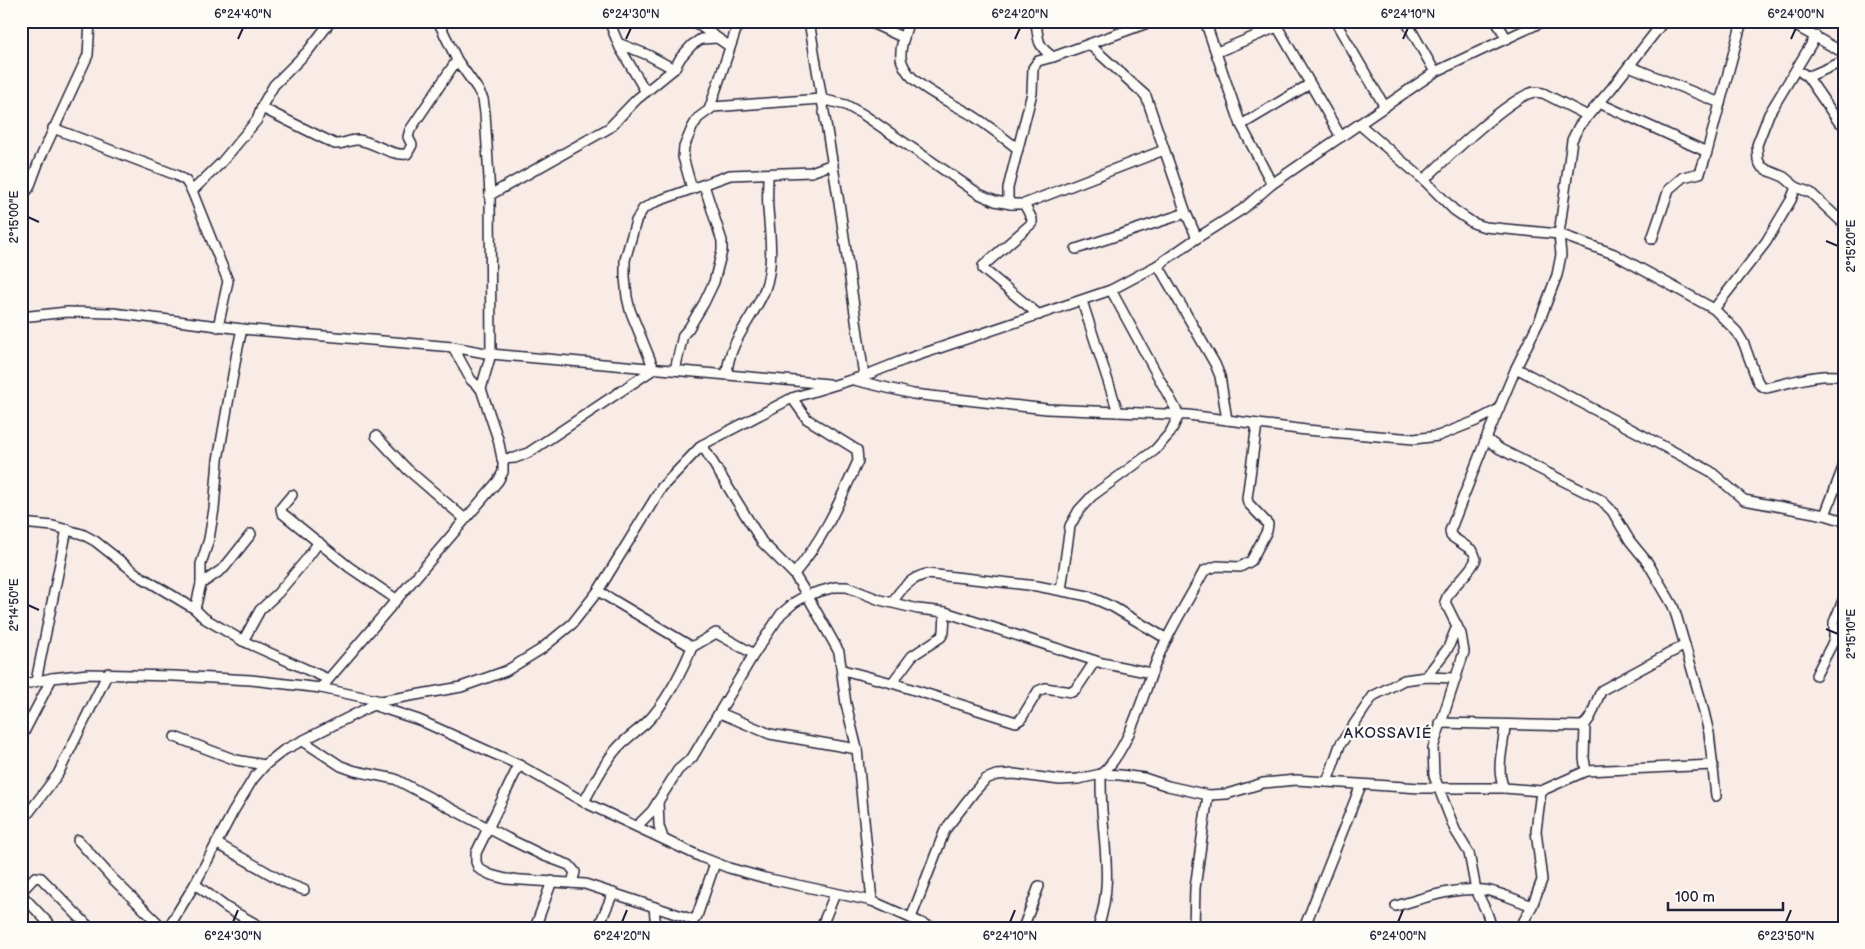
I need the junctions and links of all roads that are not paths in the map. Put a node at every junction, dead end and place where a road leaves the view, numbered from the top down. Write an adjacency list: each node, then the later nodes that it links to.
1 (90, 21): 50 (street)
2 (331, 21): 44 (street)
3 (438, 21): 31 (street)
4 (609, 21): 25 (street)
5 (693, 21): 22 (street)
6 (739, 21): 27 (street)
7 (809, 21): 40 (street)
8 (867, 21): 23 (street)
9 (910, 21): 23 (street)
10 (1036, 21): 30 (street)
11 (1153, 21): 26 (street)
12 (1205, 21): 28 (street)
13 (1335, 21): 43 (street)
14 (1406, 21): 36 (street)
15 (1496, 21): 24 (street)
16 (1544, 21): 24 (street)
17 (1664, 21): 33 (street)
18 (1742, 21): 42 (street)
19 (1787, 21): 21 (street)
20 (1276, 24): 28 (street); 38 (street)
21 (1816, 36): 29 (street); 35 (street)
22 (717, 38): 27 (street); 34 (street)
23 (904, 38): 52 (street)
24 (1507, 39): 36 (street)
25 (618, 44): 34 (street); 39 (street)
26 (1090, 45): 30 (street); 53 (street)
27 (729, 46): 45 (street)
28 (1217, 52): 47 (street)
29 (1844, 53)
30 (1053, 57): 52 (street)
31 (458, 60): 44 (street); 64 (street)
32 (1844, 61): 37 (street)
33 (1629, 66): 41 (street); 42 (street)
34 (674, 69): 39 (street)
35 (1796, 69): 37 (street); 60 (street)
36 (1435, 72): 43 (street)
37 (1806, 76): 49 (street)
38 (1310, 84): 47 (street); 51 (street)
39 (646, 92): 64 (street)
40 (821, 99): 45 (street); 55 (street); 67 (street)
41 (1599, 103): 46 (street); 54 (street)
42 (1720, 103): 54 (street)
43 (1385, 107): 48 (street)
44 (262, 108): 62 (street)
45 (709, 110): 61 (street)
46 (1588, 116): 57 (street); 71 (street)
47 (1241, 124): 58 (street)
48 (1359, 124): 51 (street); 57 (street)
49 (1844, 125)
50 (53, 128): 62 (street); 65 (street)
51 (1341, 137): 58 (street)
52 (1018, 149): 67 (street)
53 (1164, 150): 68 (street); 69 (street)
54 (1707, 152): 73 (street)
55 (833, 164): 56 (street); 89 (street)
56 (768, 175): 59 (street); 88 (street)
57 (1424, 180): 71 (street)
58 (1272, 184): 72 (street)
59 (704, 185): 61 (street); 87 (street)
60 (1796, 187): 63 (street); 66 (street)
61 (692, 189): 86 (street)
62 (192, 191): 81 (street)
63 (1811, 193): 66 (street); 70 (street)
64 (490, 195): 84 (street)
65 (21, 198)
66 (1791, 200): 78 (street)
67 (1012, 204): 68 (street)
68 (1024, 204): 79 (street)
69 (1186, 212): 72 (street); 74 (street)
70 (1844, 224)
71 (1559, 234): 78 (street); 85 (street)
72 (1197, 238): 75 (street)
73 (1652, 239)
74 (1076, 249)
75 (1158, 265): 76 (street); 98 (street)
76 (1111, 290): 77 (street); 97 (street)
77 (1082, 301): 79 (street); 96 (street)
78 (1714, 309): 90 (street)
79 (1039, 315): 89 (street)
80 (21, 317): 81 (street)
81 (218, 327): 82 (street)
82 (242, 329): 83 (street); 114 (street)
83 (454, 347): 84 (street); 93 (street)
84 (491, 354): 86 (street); 93 (street)
85 (1516, 368): 95 (street); 106 (street)
86 (654, 369): 87 (street); 103 (street)
87 (674, 370): 88 (street)
88 (727, 375): 92 (street)
89 (864, 376): 91 (street)
90 (1844, 377)
91 (852, 380): 92 (street); 96 (street)
92 (833, 385): 94 (street)
93 (481, 389): 103 (street)
94 (792, 398): 102 (street); 113 (street)
95 (1499, 409): 99 (street); 101 (street)
96 (1118, 412): 97 (street)
97 (1179, 415): 98 (street); 115 (street)
98 (1227, 420): 99 (street)
99 (1257, 424): 124 (street)
100 (376, 436): 107 (street)
101 (1486, 439): 123 (street); 126 (street)
102 (702, 446): 113 (street); 116 (street)
103 (502, 458): 107 (street)
104 (1844, 464): 106 (street)
105 (292, 495): 112 (street)
106 (1825, 515): 108 (street)
107 (465, 519): 119 (street)
108 (1844, 522)
109 (21, 523): 110 (street)
110 (67, 529): 121 (street); 138 (street)
111 (251, 534): 114 (street)
112 (318, 542): 119 (street); 125 (street)
113 (794, 574): 117 (street)
114 (201, 584): 121 (street)
115 (1061, 590): 120 (street); 124 (street)
116 (598, 591): 127 (street); 142 (street)
117 (808, 595): 120 (street); 128 (street); 130 (street)
118 (1844, 598): 133 (street)
119 (396, 599): 137 (street)
120 (893, 602): 122 (street)
121 (195, 609): 125 (street)
122 (945, 612): 129 (street); 139 (street)
123 (1457, 626): 134 (street); 136 (street)
124 (1167, 640): 132 (street)
125 (243, 641): 137 (street)
126 (1685, 645): 146 (street); 153 (street)
127 (692, 647): 128 (street); 164 (street)
128 (754, 654): 143 (street)
129 (1095, 661): 132 (street); 139 (street)
130 (842, 670): 139 (street); 150 (street)
131 (108, 673): 135 (street); 141 (street); 165 (street)
132 (1151, 673): 155 (street)
133 (1816, 675)
134 (1426, 677): 136 (street); 156 (street)
135 (52, 678): 138 (street); 148 (street)
136 (1455, 678): 144 (street)
137 (328, 679): 141 (street)
138 (36, 681): 140 (street)
139 (892, 682)
140 (21, 685)
141 (321, 688): 142 (street)
142 (377, 703): 149 (street); 152 (street)
143 (720, 713): 150 (street); 163 (street)
144 (1440, 723): 145 (street); 158 (street)
145 (1505, 725): 146 (street); 159 (street)
146 (1585, 725): 154 (street)
147 (175, 737): 151 (street)
148 (21, 738)
149 (303, 741): 151 (street); 166 (street)
150 (856, 749): 181 (street)
151 (264, 765): 170 (street)
152 (519, 765): 164 (street); 166 (street)
153 (1713, 765): 154 (street); 162 (street)
154 (1586, 771): 160 (street)
155 (1101, 774): 161 (street); 185 (street); 197 (street)
156 (1328, 782): 157 (street); 161 (street)
157 (1361, 785): 158 (street); 199 (street)
158 (1438, 788): 159 (street); 177 (street)
159 (1504, 788): 160 (street)
160 (1541, 791): 183 (street)
161 (1208, 795): 198 (street)
162 (1716, 796)
163 (658, 801): 167 (street); 168 (street)
164 (584, 802): 167 (street)
165 (21, 820)
166 (488, 826): 172 (street); 173 (street)
167 (637, 826): 168 (street)
168 (663, 838): 171 (street)
169 (78, 840): 188 (street)
170 (216, 843): 174 (street); 176 (street)
171 (715, 863): 180 (street); 184 (street)
172 (552, 882): 173 (street); 191 (street)
173 (572, 883): 179 (street)
174 (195, 884): 189 (street); 190 (street)
175 (1039, 886): 196 (street)
176 (304, 890)
177 (1476, 890): 182 (street); 183 (street); 200 (street)
178 (21, 893): 186 (street); 187 (street)
179 (613, 893): 184 (street); 192 (street)
180 (835, 894): 181 (street); 194 (street)
181 (872, 902): 185 (street)
182 (1396, 906)
183 (1532, 906): 201 (street)
184 (654, 907): 193 (street)
185 (911, 918): 195 (street)
186 (53, 928)
187 (90, 928)
188 (163, 928)
189 (168, 928)
190 (263, 928)
191 (534, 928)
192 (598, 928)
193 (656, 928)
194 (821, 928)
195 (932, 928)
196 (1023, 928)
197 (1098, 928)
198 (1194, 928)
199 (1304, 928)
200 (1492, 928)
201 (1520, 928)

